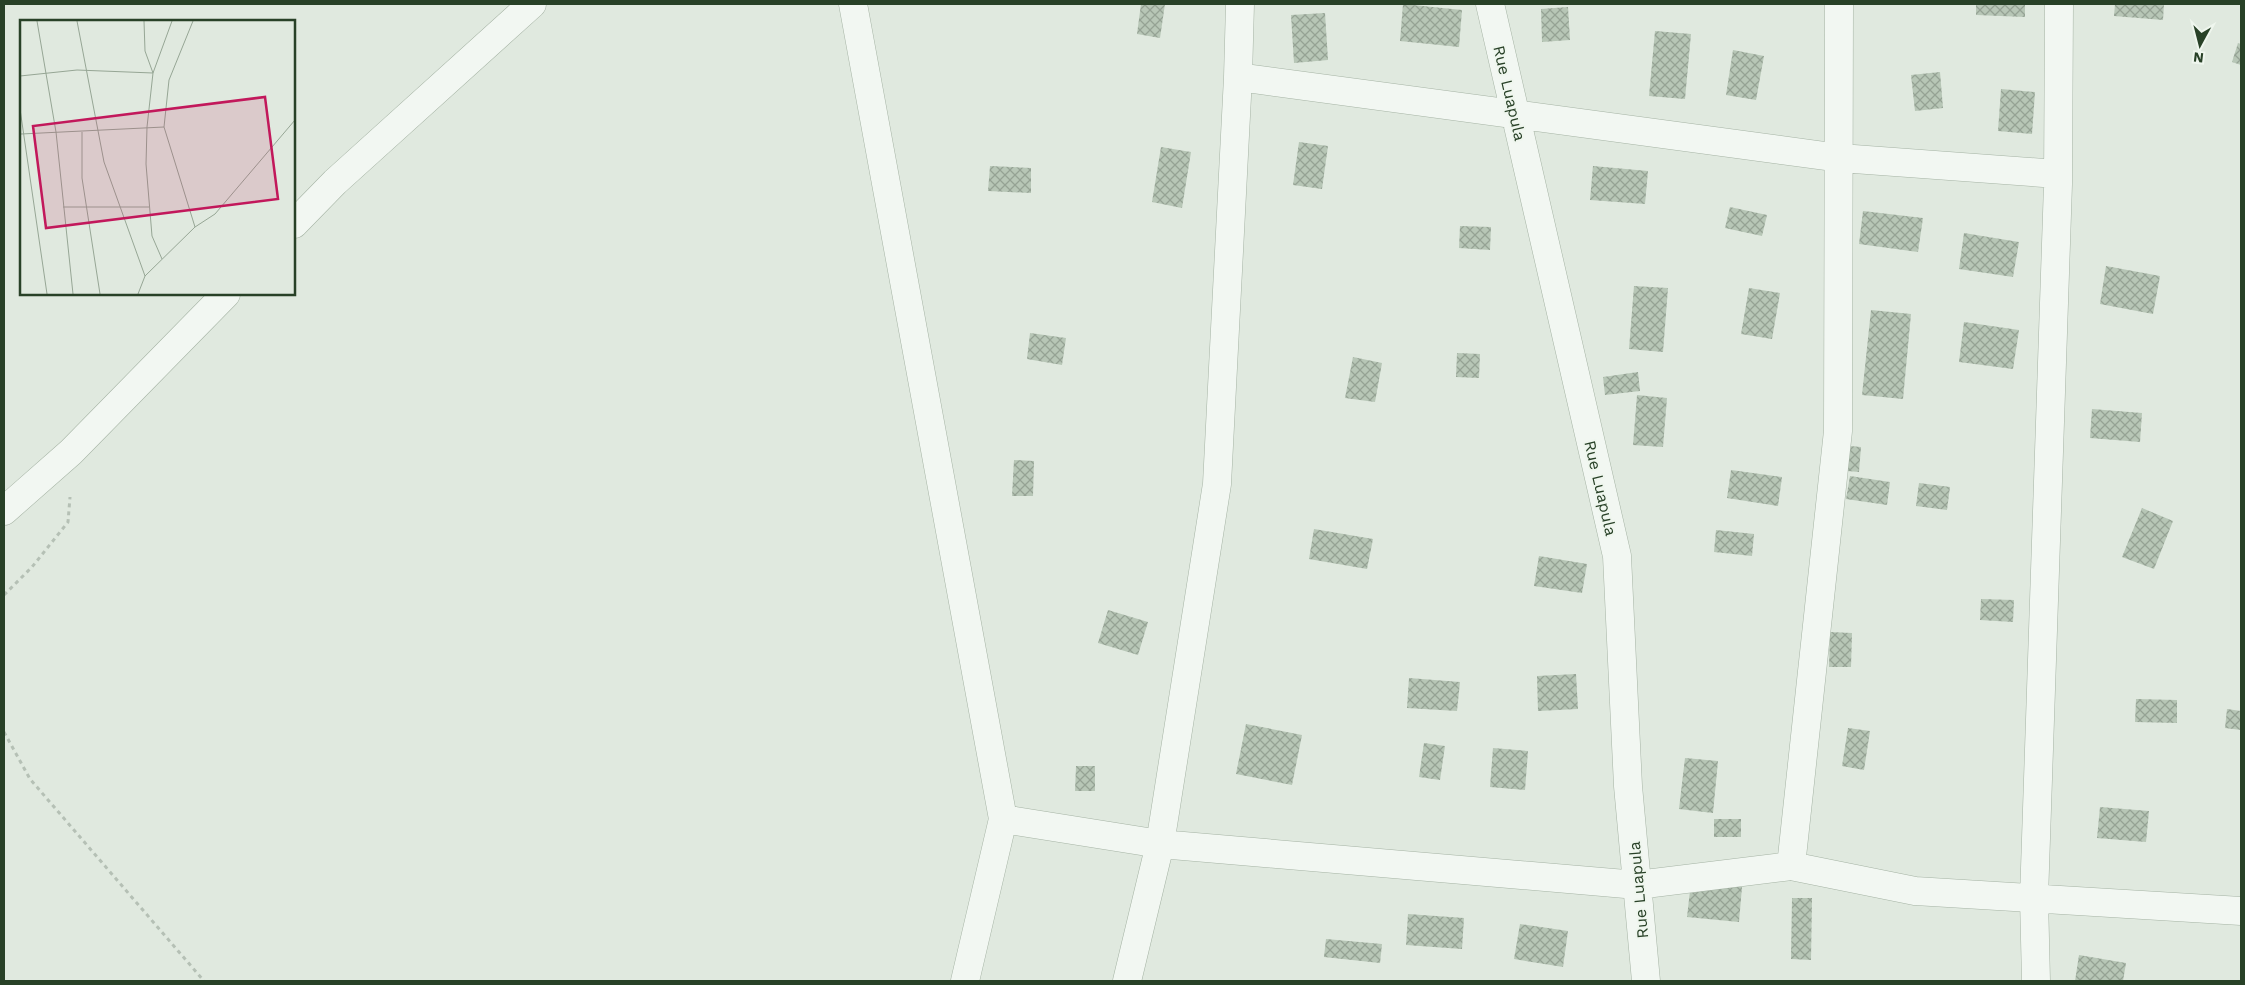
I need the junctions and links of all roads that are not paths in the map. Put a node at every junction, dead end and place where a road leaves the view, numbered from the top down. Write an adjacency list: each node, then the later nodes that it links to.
1 (532, 4): 11 (street)
2 (853, 4): 14 (street)
3 (1240, 4): 7 (street)
4 (1490, 4): 8 (street, Rue Luapula)
5 (1839, 4): 9 (street)
6 (2059, 4): 10 (street)
7 (1238, 78): 8 (street); 15 (street)
8 (1515, 115): 9 (street); 17 (street, Rue Luapula)
9 (1840, 158): 10 (street); 16 (street)
10 (2058, 174): 18 (street)
11 (295, 223)
12 (225, 295): 13 (street)
13 (4, 511)
14 (1003, 819): 15 (street); 20 (street)
15 (1160, 844): 17 (street); 21 (street)
16 (1791, 866): 17 (street); 18 (street)
17 (1637, 885): 22 (street, Rue Luapula)
18 (2034, 898): 19 (street); 23 (street)
19 (2241, 911)
20 (965, 981)
21 (1128, 981)
22 (1646, 981)
23 (2036, 981)

